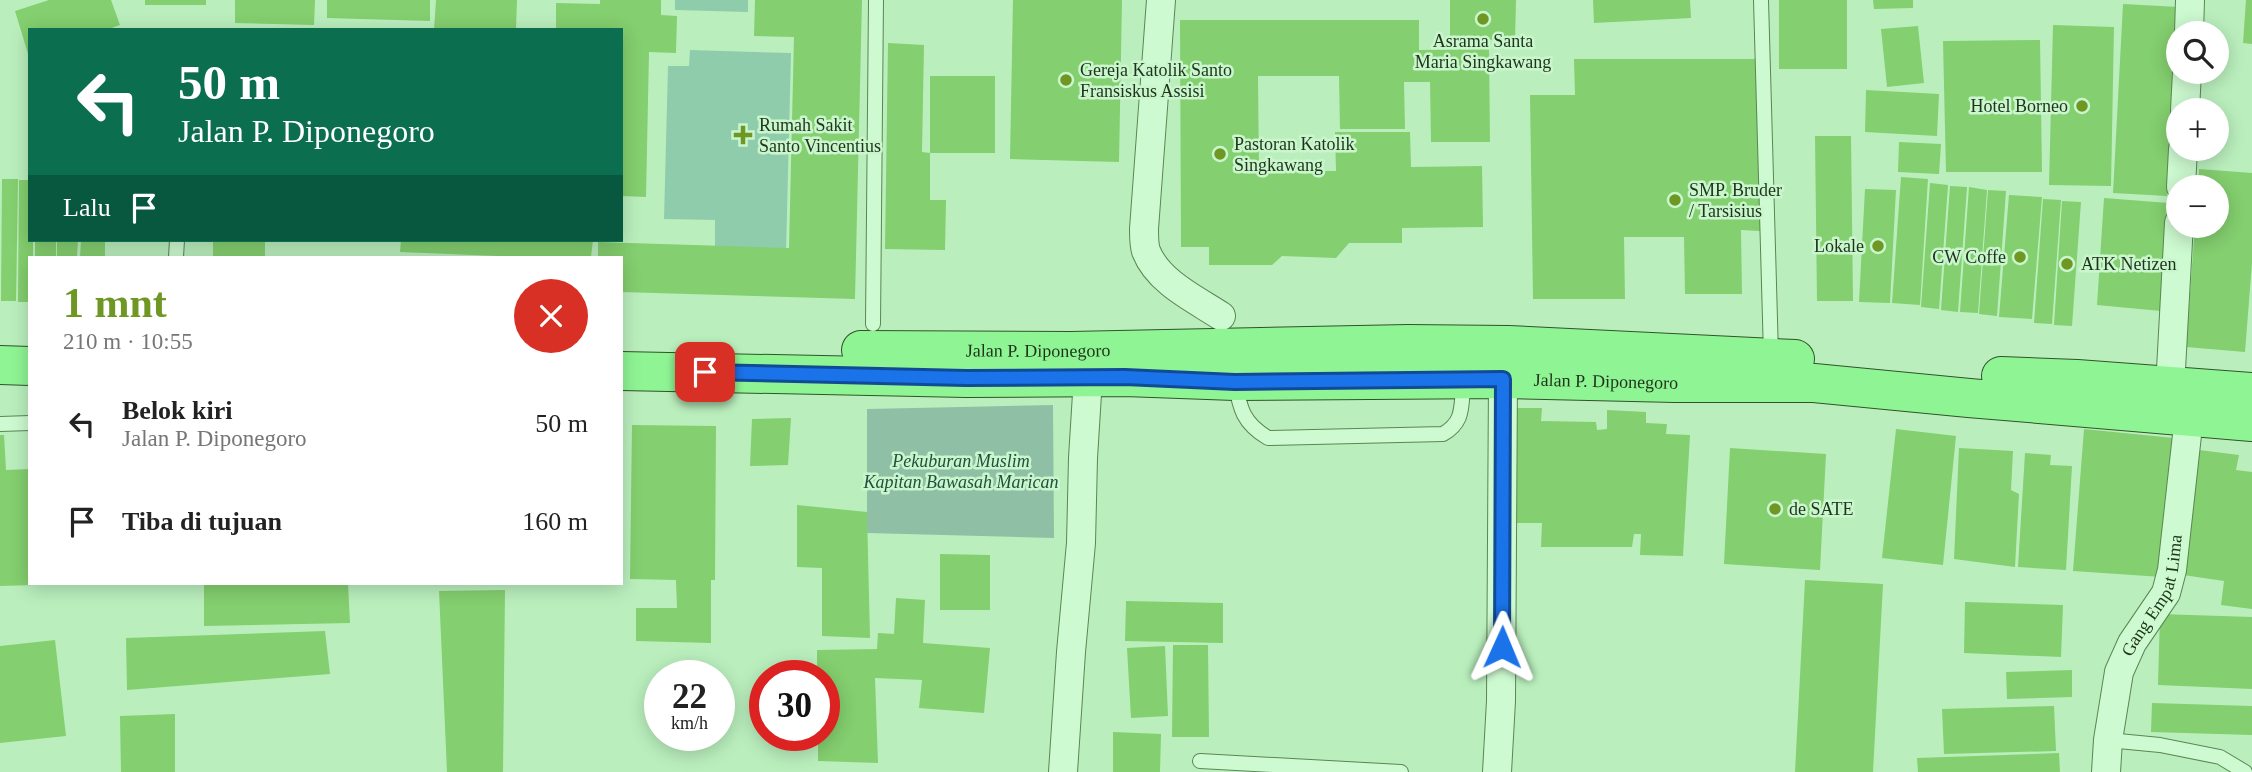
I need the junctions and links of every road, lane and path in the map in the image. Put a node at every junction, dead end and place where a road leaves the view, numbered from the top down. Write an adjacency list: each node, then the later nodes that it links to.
1 (877, 0): 8 (lane)
2 (1161, 0): 7 (street)
3 (1761, 0): 12 (lane)
4 (2190, 0): 5 (street)
5 (2189, 21)
6 (2179, 238): 22 (street, Gang Empat Lima)
7 (1221, 316)
8 (873, 324)
9 (0, 340): 10 (main road)
10 (28, 341)
11 (623, 347): 13 (main road, Jalan P. Diponegoro)
12 (1771, 357): 13 (main road, Jalan P. Diponegoro); 22 (main road, Jalan P. Diponegoro)
13 (1409, 361): 18 (main road, Jalan P. Diponegoro); 20 (main road, Jalan P. Diponegoro)
14 (0, 365): 15 (main road)
15 (28, 366)
16 (623, 370): 17 (main road, Jalan P. Diponegoro)
17 (1088, 378): 20 (main road, Jalan P. Diponegoro); 27 (street)
18 (1464, 379): 19 (main road, Jalan P. Diponegoro); 20 (lane)
19 (1503, 379): 22 (main road, Jalan P. Diponegoro); 29 (street)
20 (1235, 382)
21 (2252, 395): 22 (main road, Jalan P. Diponegoro)
22 (2180, 402): 25 (street, Gang Empat Lima)
23 (28, 423): 24 (lane)
24 (0, 424)
25 (2108, 740): 30 (street, Gang Empat Lima); 31 (lane)
26 (1200, 761): 28 (lane)
27 (1063, 772)
28 (1401, 772)
29 (1497, 772)
30 (2106, 772)
31 (2245, 772)

